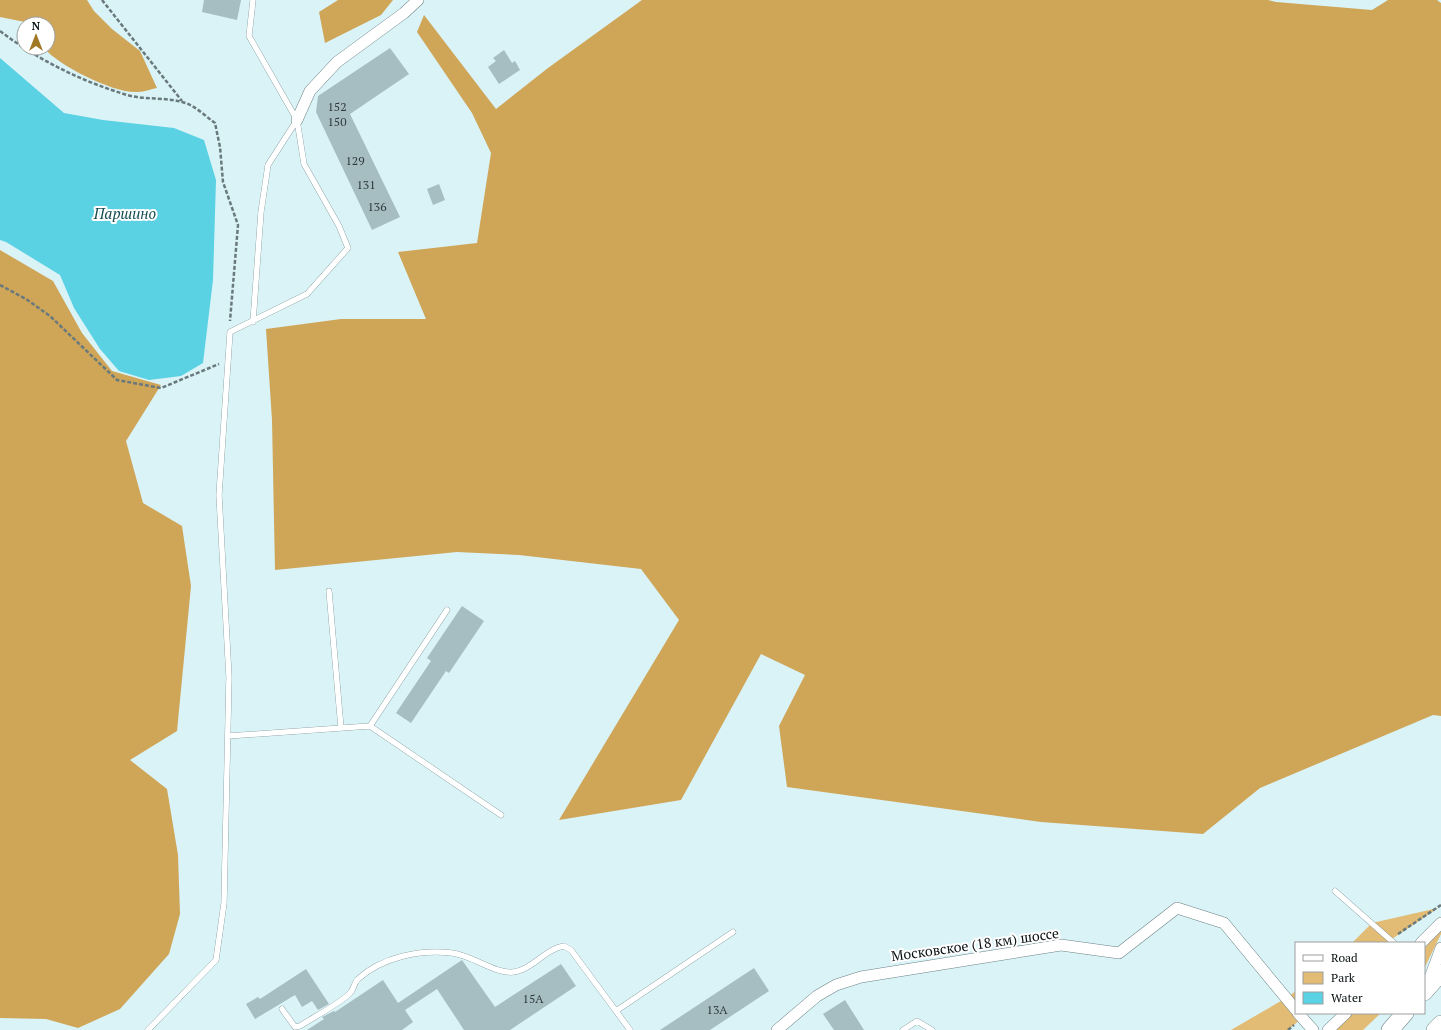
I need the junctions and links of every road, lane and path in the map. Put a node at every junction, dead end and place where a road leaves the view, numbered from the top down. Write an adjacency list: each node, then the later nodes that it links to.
1 (102, 0): 5 (path)
2 (253, 0): 6 (lane)
3 (418, 0): 6 (street)
4 (0, 31): 5 (path)
5 (183, 102): 9 (path)
6 (297, 120): 8 (lane); 8 (lane)
7 (0, 285): 10 (path)
8 (253, 322): 9 (lane)
9 (230, 332): 10 (lane)
10 (227, 361): 15 (lane)
11 (329, 590): 14 (lane)
12 (447, 610): 13 (lane)
13 (370, 726): 14 (lane); 16 (lane)
14 (341, 728): 15 (lane)
15 (228, 736): 33 (lane)
16 (501, 815)
17 (1335, 891): 21 (lane)
18 (1441, 905): 21 (path)
19 (1441, 923): 22 (street)
20 (733, 932): 29 (lane)
21 (1392, 941)
22 (1422, 942)
23 (1441, 948): 25 (street)
24 (1441, 974): 26 (main road)
25 (1425, 989)
26 (1425, 991)
27 (282, 1009): 29 (lane)
28 (1295, 1009): 38 (street, Московское (18 км) шоссе)
29 (616, 1011): 37 (lane)
30 (1299, 1014): 41 (street)
31 (1345, 1014): 42 (street)
32 (1404, 1014): 43 (main road)
33 (154, 1024): 35 (lane); 36 (lane)
34 (1441, 1024): 44 (main road)
35 (148, 1030)
36 (158, 1030)
37 (630, 1030)
38 (777, 1030)
39 (903, 1030): 40 (lane)
40 (932, 1030)
41 (1313, 1030)
42 (1328, 1030)
43 (1390, 1030)
44 (1435, 1030)

